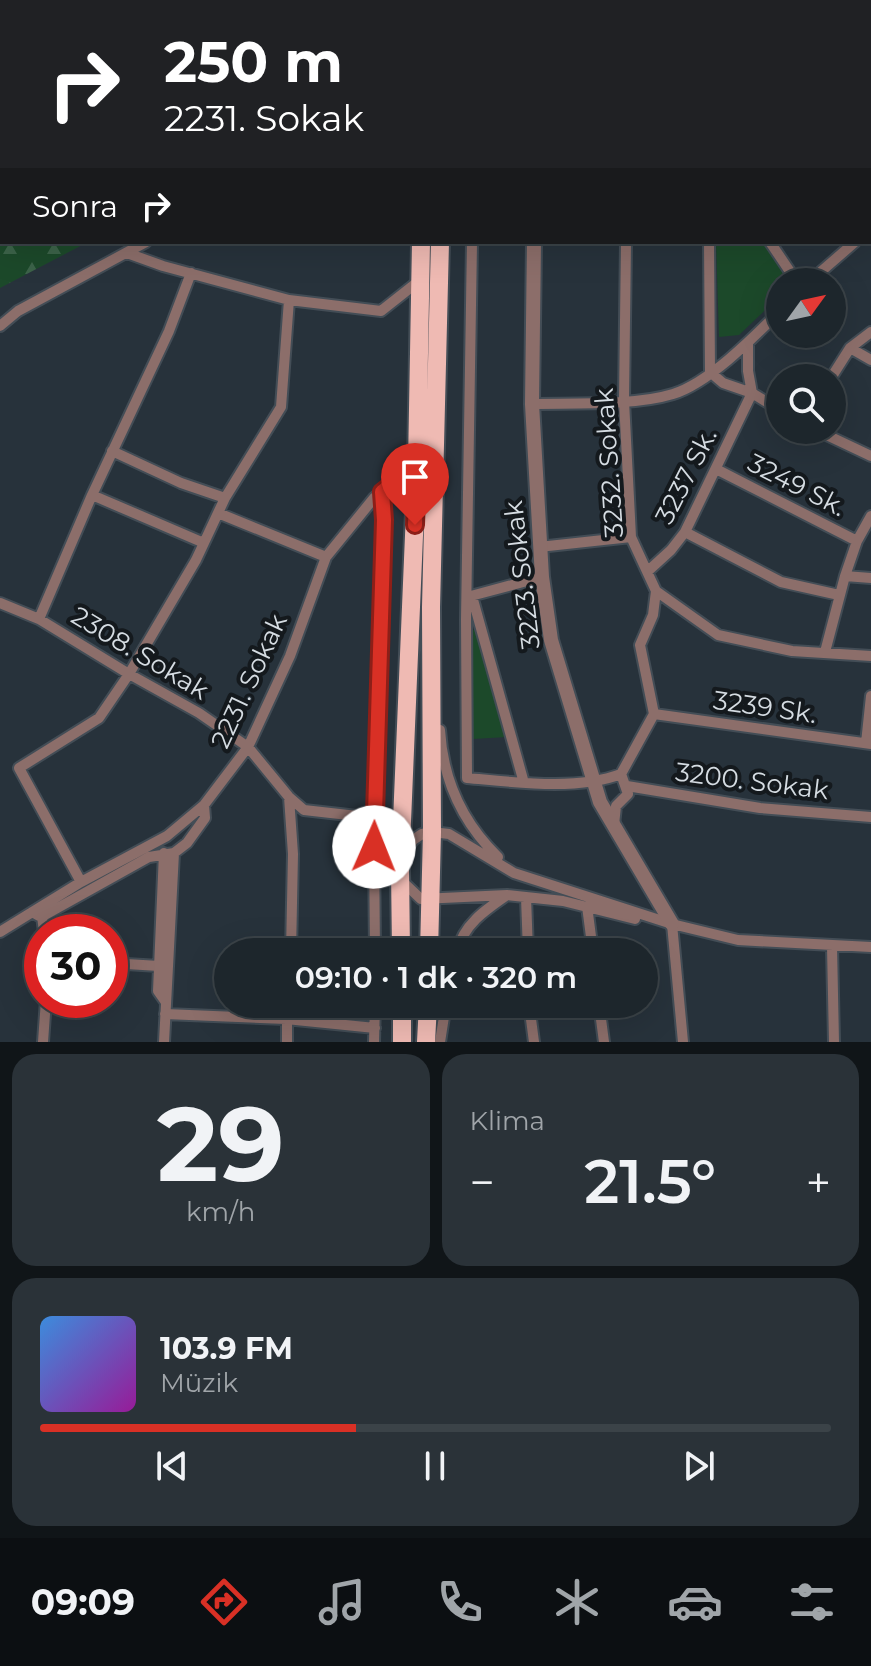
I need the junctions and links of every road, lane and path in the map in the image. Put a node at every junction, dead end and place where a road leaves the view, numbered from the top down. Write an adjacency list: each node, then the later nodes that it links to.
1 (143, 244): 10 (street)
2 (421, 244): 14 (highway)
3 (440, 244): 52 (highway)
4 (472, 244): 50 (street)
5 (534, 244): 27 (street, 3223. Sokak)
6 (626, 244): 25 (street, 3232. Sokak)
7 (709, 244): 23 (street)
8 (771, 244): 11 (street)
9 (853, 244): 12 (street)
10 (127, 253): 13 (street); 17 (street)
11 (788, 268)
12 (825, 268)
13 (191, 273): 15 (street); 29 (street)
14 (420, 280): 15 (street); 31 (highway)
15 (289, 300): 35 (street)
16 (766, 325): 19 (street)
17 (0, 326)
18 (871, 332): 20 (street)
19 (748, 344): 23 (street); 24 (street)
20 (850, 348): 21 (street); 22 (street)
21 (871, 360)
22 (840, 364)
23 (710, 372): 24 (street); 25 (street)
24 (752, 393): 26 (street); 32 (street, 3237 Sk.)
25 (624, 401): 27 (street); 39 (street, 3232. Sokak)
26 (766, 402)
27 (532, 404): 42 (street, 3223. Sokak)
28 (846, 444): 30 (street)
29 (112, 451): 34 (street); 35 (street)
30 (871, 456)
31 (417, 464): 33 (street, 2231. Sokak); 72 (highway)
32 (716, 469): 38 (street, 3237 Sk.); 40 (street, 3249 Sk.)
33 (382, 492): 43 (street, 2231. Sokak); 68 (street)
34 (92, 495): 41 (street); 53 (street)
35 (225, 498): 36 (street)
36 (218, 513): 41 (street); 43 (street)
37 (871, 516): 40 (street)
38 (685, 532): 44 (street, 3237 Sk.); 49 (street)
39 (631, 537): 42 (street); 44 (street, 3232. Sokak)
40 (857, 541): 45 (street)
41 (204, 543): 56 (street)
42 (539, 547): 46 (street, 3223. Sokak)
43 (326, 557): 60 (street, 2231. Sokak)
44 (648, 571): 48 (street, 3232. Sokak)
45 (845, 576): 47 (street); 49 (street)
46 (542, 577): 50 (street); 62 (street, 3223. Sokak)
47 (871, 578)
48 (656, 591): 54 (street); 58 (street)
49 (839, 595): 54 (street)
50 (469, 596): 63 (street); 63 (street)
51 (0, 603): 53 (street, 2308. Sokak)
52 (431, 607): 70 (highway); 74 (street)
53 (39, 619): 56 (street, 2308. Sokak)
54 (825, 652): 55 (street)
55 (871, 656)
56 (129, 674): 60 (street, 2308. Sokak); 75 (street)
57 (871, 696): 59 (street)
58 (654, 714): 59 (street, 3239 Sk.); 61 (street)
59 (869, 744)
60 (248, 747): 65 (street, 2308. Sokak); 66 (street, 2231. Sokak)
61 (621, 774): 62 (street); 64 (street)
62 (592, 782): 63 (street); 69 (street, 3223. Sokak)
63 (524, 783)
64 (627, 786): 67 (street, 3200. Sokak); 69 (street)
65 (289, 797): 68 (street, 2308. Sokak); 84 (street)
66 (204, 805): 71 (street); 75 (street, 2231. Sokak)
67 (871, 817)
68 (375, 818): 73 (street)
69 (614, 827): 82 (street, 3223. Sokak)
70 (432, 832): 72 (street); 74 (street); 78 (highway)
71 (169, 853): 80 (street); 94 (street); 95 (street)
72 (401, 869): 73 (street); 78 (street); 86 (highway)
73 (374, 870): 85 (street)
74 (514, 873): 82 (street)
75 (81, 882): 80 (street, 2231. Sokak)
76 (507, 895): 77 (street); 78 (street); 88 (street)
77 (526, 897): 79 (street); 89 (street)
78 (431, 899): 87 (highway)
79 (587, 906): 82 (street); 90 (street)
80 (37, 914)
81 (24, 920): 83 (street, 2231. Sokak)
82 (672, 924): 91 (street); 115 (street)
83 (0, 932)
84 (291, 938)
85 (375, 938)
86 (401, 938)
87 (430, 938)
88 (462, 938)
89 (527, 938)
90 (591, 938)
91 (832, 946): 92 (street); 116 (street)
92 (871, 947)
93 (128, 964): 94 (street)
94 (159, 966): 95 (street)
95 (165, 1001): 96 (street)
96 (165, 1014): 104 (street); 107 (street)
97 (45, 1018): 106 (street)
98 (375, 1018): 105 (street)
99 (402, 1018): 110 (highway)
100 (427, 1018): 111 (highway)
101 (444, 1018): 112 (street)
102 (531, 1018): 113 (street)
103 (601, 1018): 114 (street)
104 (286, 1019): 105 (street); 108 (street)
105 (375, 1028): 109 (street)
106 (43, 1042)
107 (164, 1042)
108 (287, 1042)
109 (374, 1042)
110 (402, 1042)
111 (426, 1042)
112 (440, 1042)
113 (534, 1042)
114 (604, 1042)
115 (683, 1042)
116 (834, 1042)

